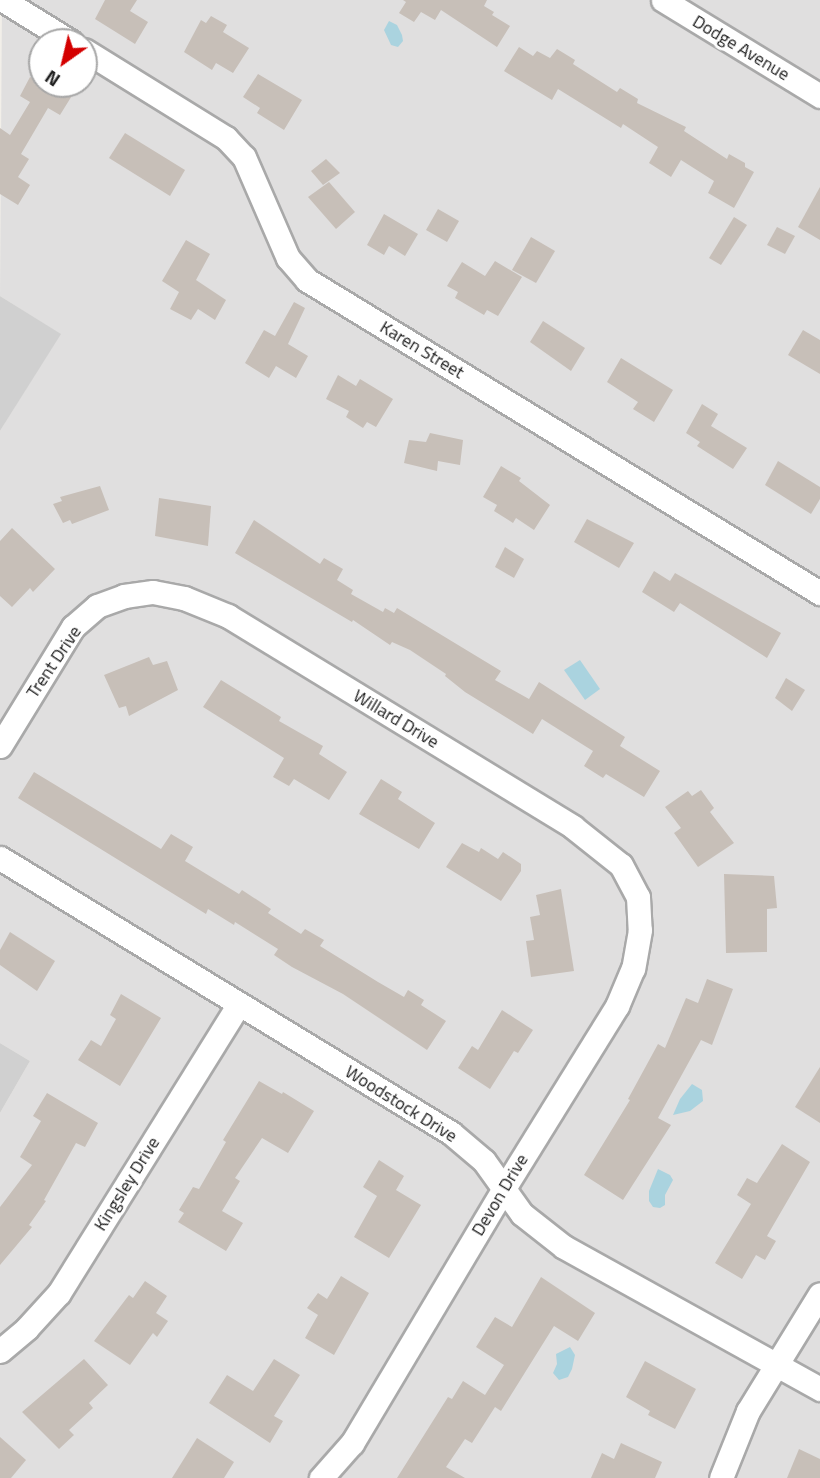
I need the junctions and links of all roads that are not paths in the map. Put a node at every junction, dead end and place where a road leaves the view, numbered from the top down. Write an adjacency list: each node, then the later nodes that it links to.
1 (3, 0): 3 (street)
2 (663, 0): 5 (street, Dodge Avenue)
3 (48, 28)
4 (98, 59): 6 (street, Karen Street)
5 (820, 96)
6 (820, 593)
7 (124, 596): 8 (street, Trent Drive); 10 (street, Willard Drive)
8 (0, 746)
9 (0, 858): 11 (street, Woodstock Drive)
10 (638, 897): 12 (street, Devon Drive)
11 (238, 1005): 12 (street, Woodstock Drive); 14 (street, Kingsley Drive)
12 (503, 1190): 15 (street, Woodstock Drive); 17 (street, Devon Drive)
13 (820, 1293): 15 (street)
14 (0, 1351)
15 (776, 1364): 16 (street, Woodstock Drive); 18 (street)
16 (820, 1389)
17 (320, 1478)
18 (721, 1478)

